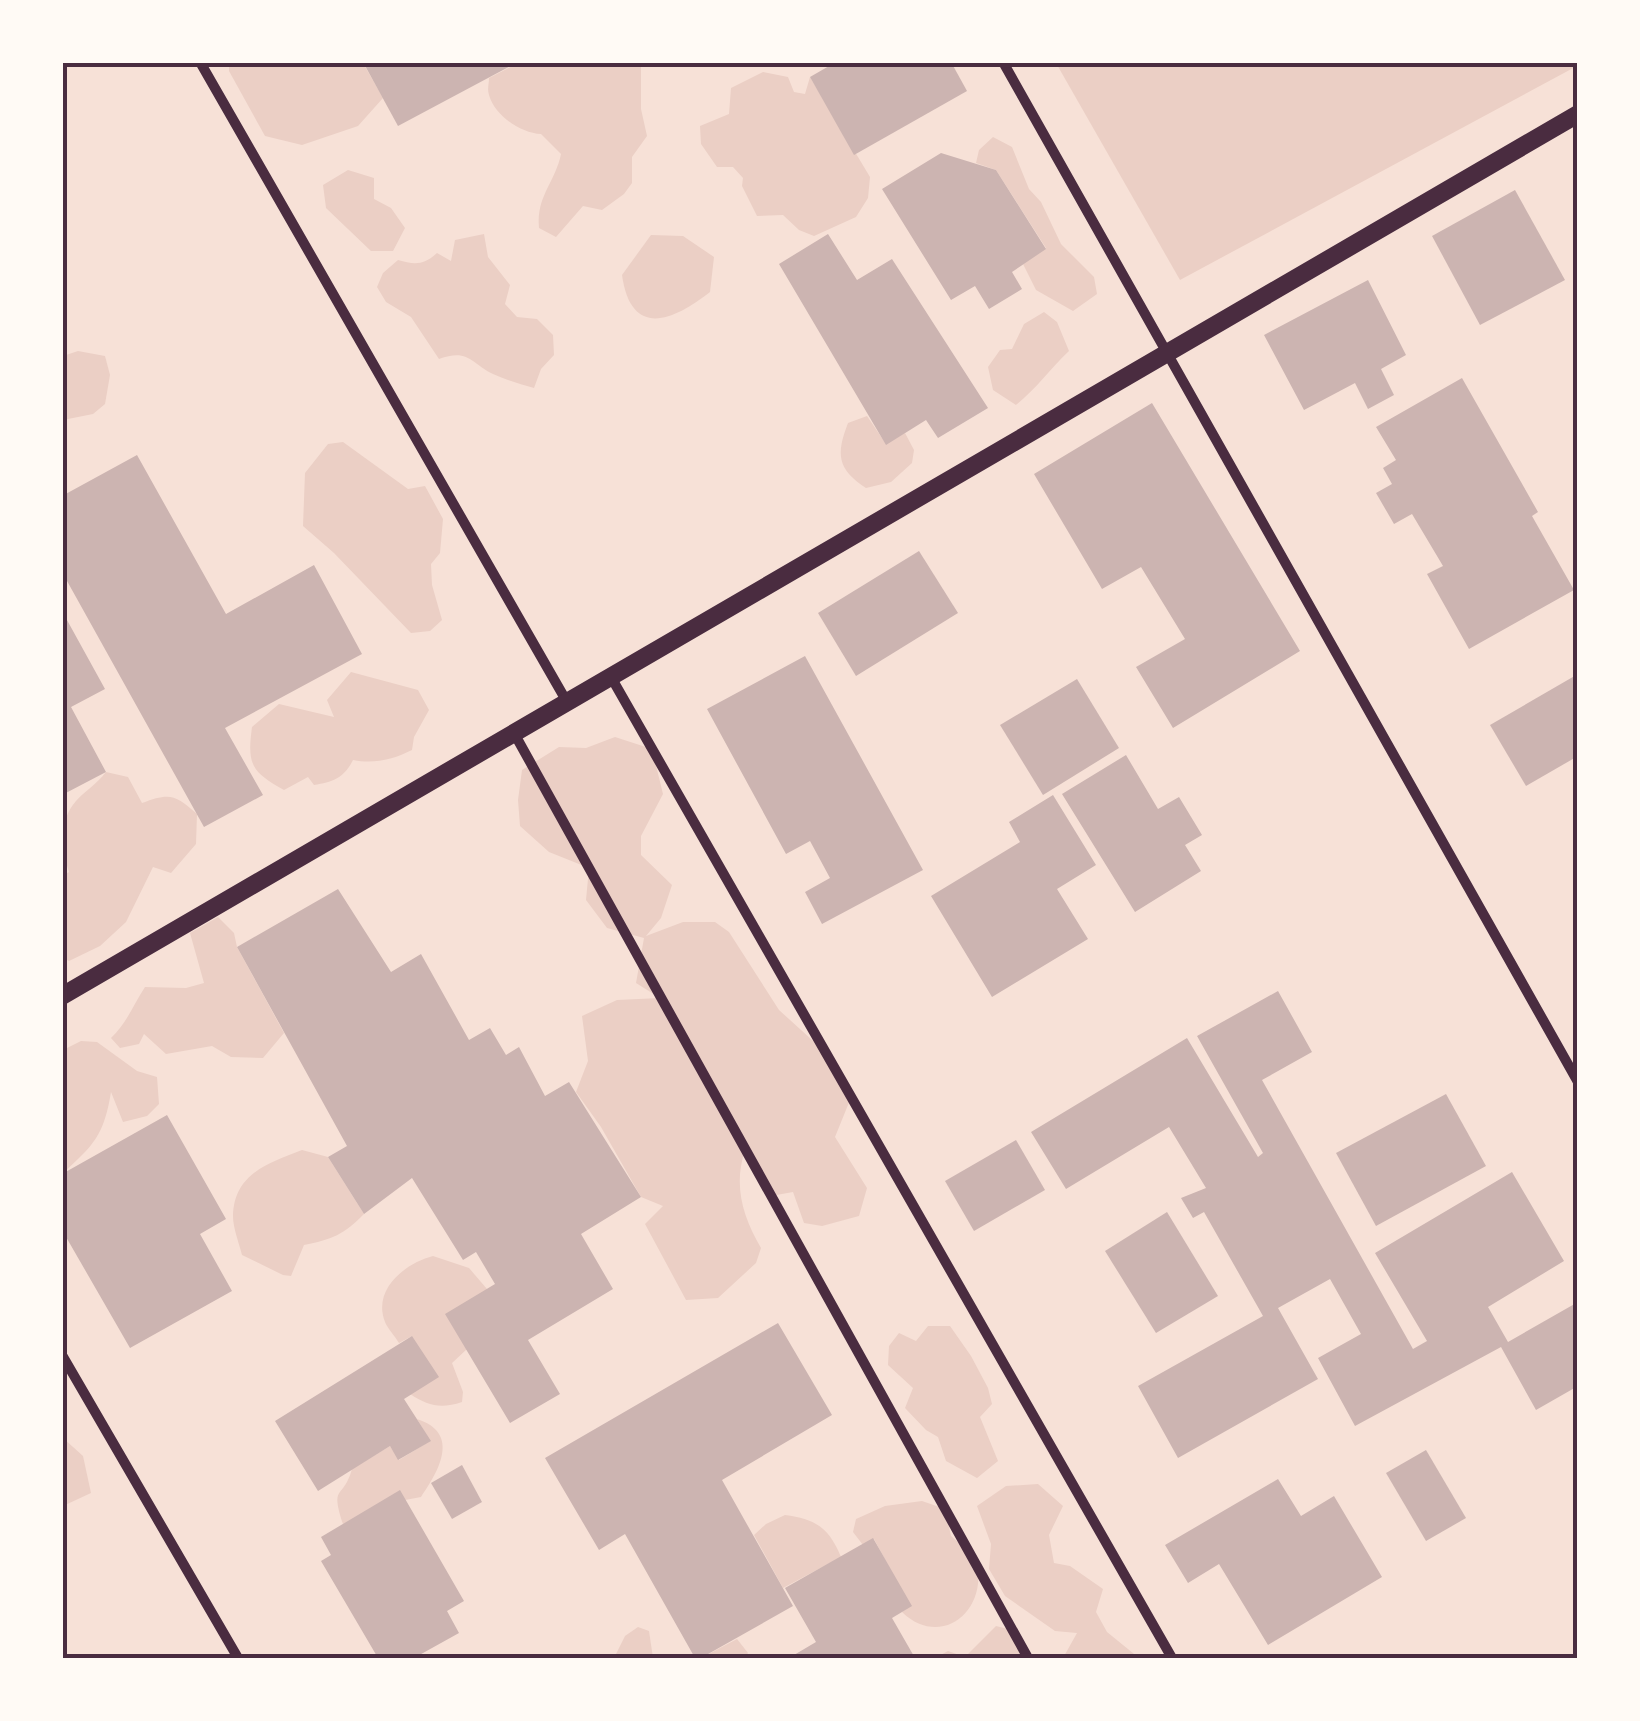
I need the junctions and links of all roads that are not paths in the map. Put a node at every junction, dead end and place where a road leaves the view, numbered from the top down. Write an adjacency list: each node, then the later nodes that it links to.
1 (200, 62): 6 (street)
2 (1003, 62): 4 (street)
3 (1578, 114): 4 (street)
4 (1166, 354): 5 (street); 9 (street)
5 (611, 677): 6 (street); 13 (street)
6 (567, 702): 7 (street)
7 (514, 733): 8 (street); 12 (street)
8 (62, 996)
9 (1578, 1082)
10 (62, 1355): 11 (street)
11 (238, 1658)
12 (1028, 1658)
13 (1172, 1658)

